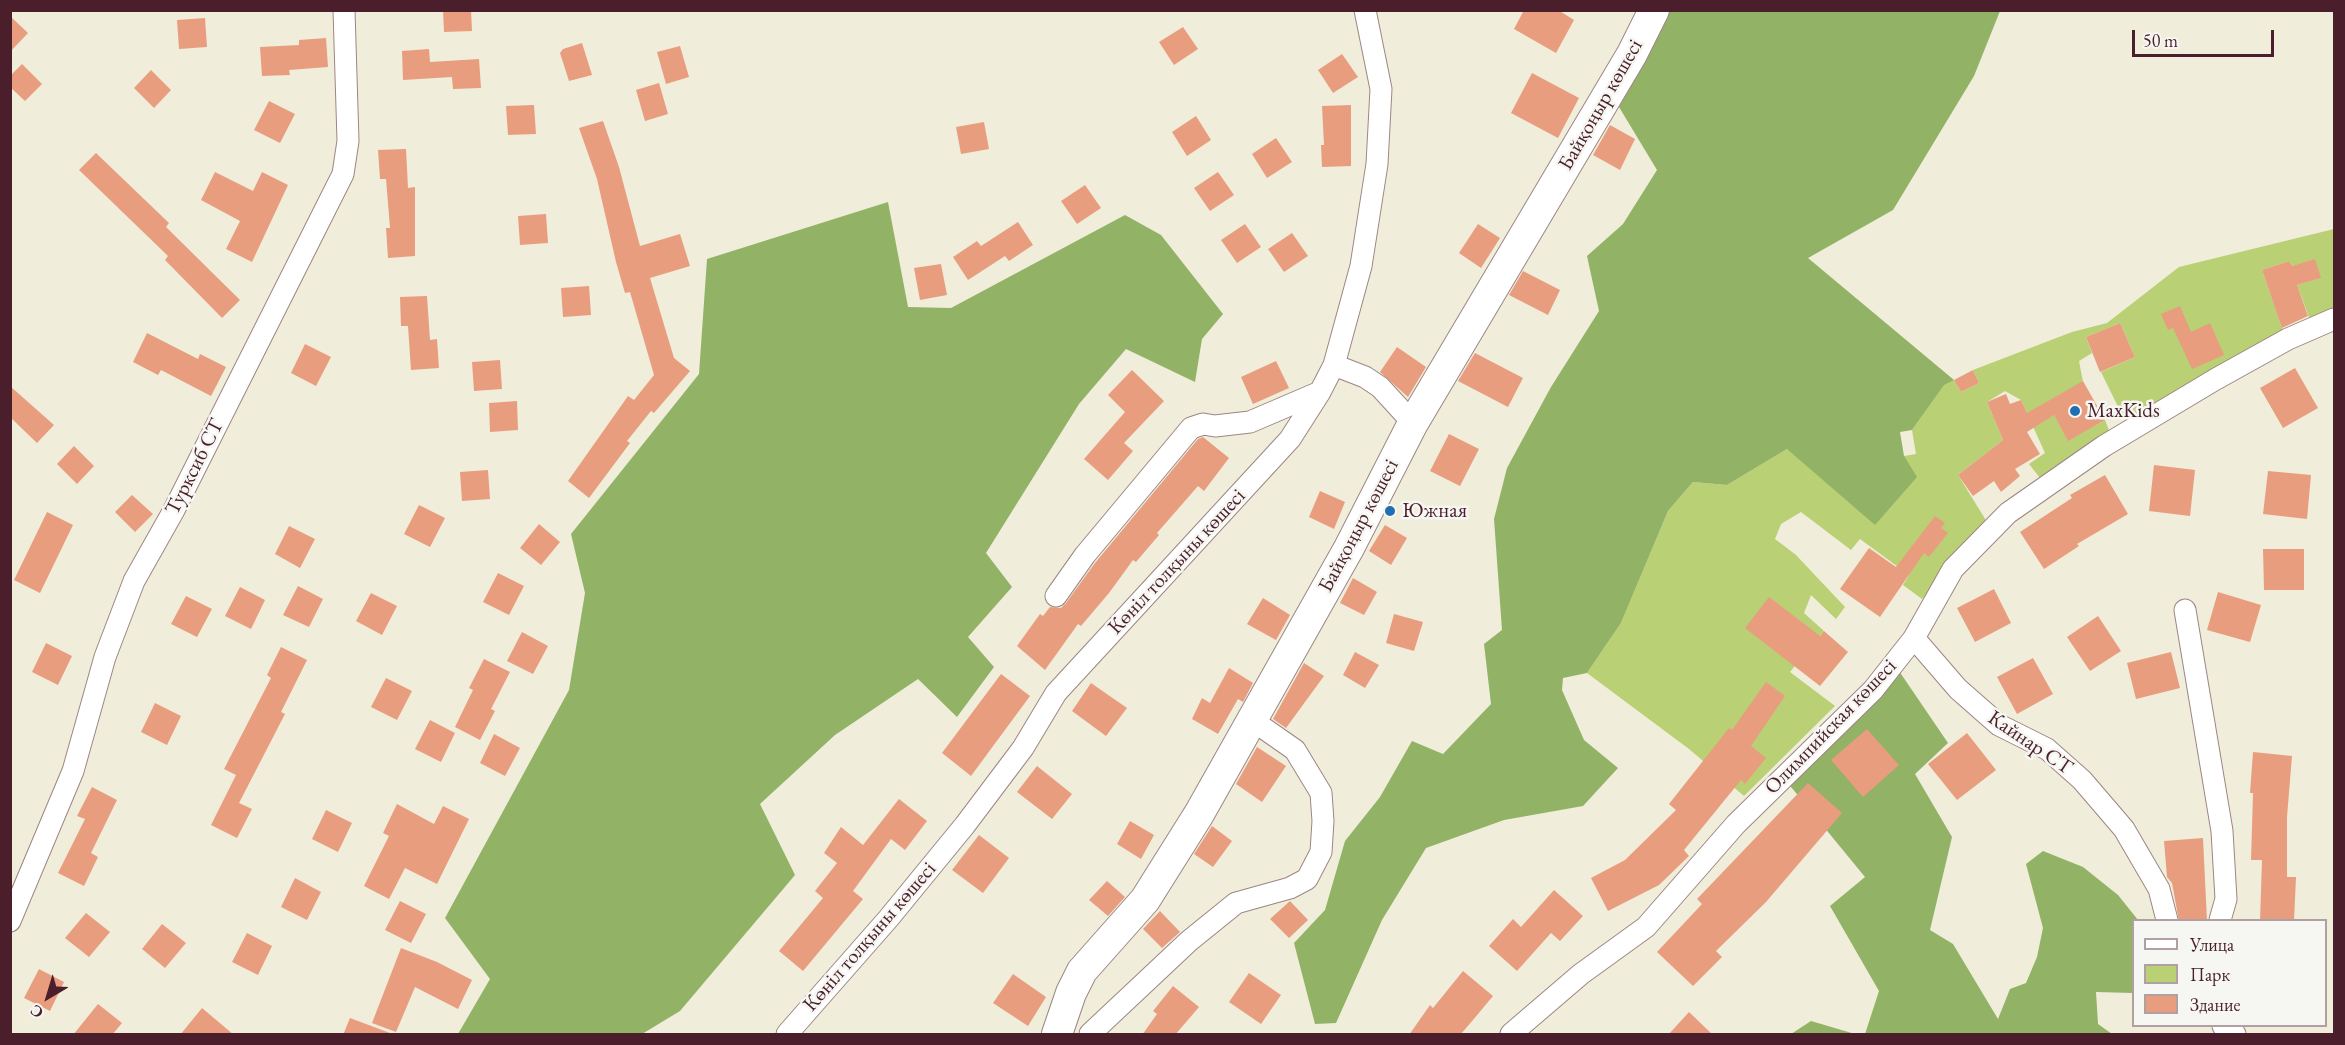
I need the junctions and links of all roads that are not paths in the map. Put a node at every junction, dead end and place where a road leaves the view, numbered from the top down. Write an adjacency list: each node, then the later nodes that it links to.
1 (344, 10): 14 (street, Турксиб СТ)
2 (1365, 10): 5 (street, Көніл толқыны көшесі)
3 (1654, 10): 7 (street, Байқоңыр көшесі)
4 (2334, 319): 10 (street, Олимпийская көшесі)
5 (1334, 365): 6 (street, Көніл толқыны көшесі); 7 (street)
6 (1320, 392): 8 (street); 15 (street, Көніл толқыны көшесі)
7 (1413, 423): 11 (street, Байқоңыр көшесі)
8 (1056, 596)
9 (2185, 610): 13 (street)
10 (1914, 638): 12 (street, Кайнар СТ); 18 (street, Олимпийская көшесі)
11 (1252, 720): 16 (street, Байқоңыр көшесі); 17 (street)
12 (2166, 919)
13 (2221, 919)
14 (10, 921)
15 (787, 1035)
16 (1056, 1035)
17 (1090, 1035)
18 (1511, 1035)

